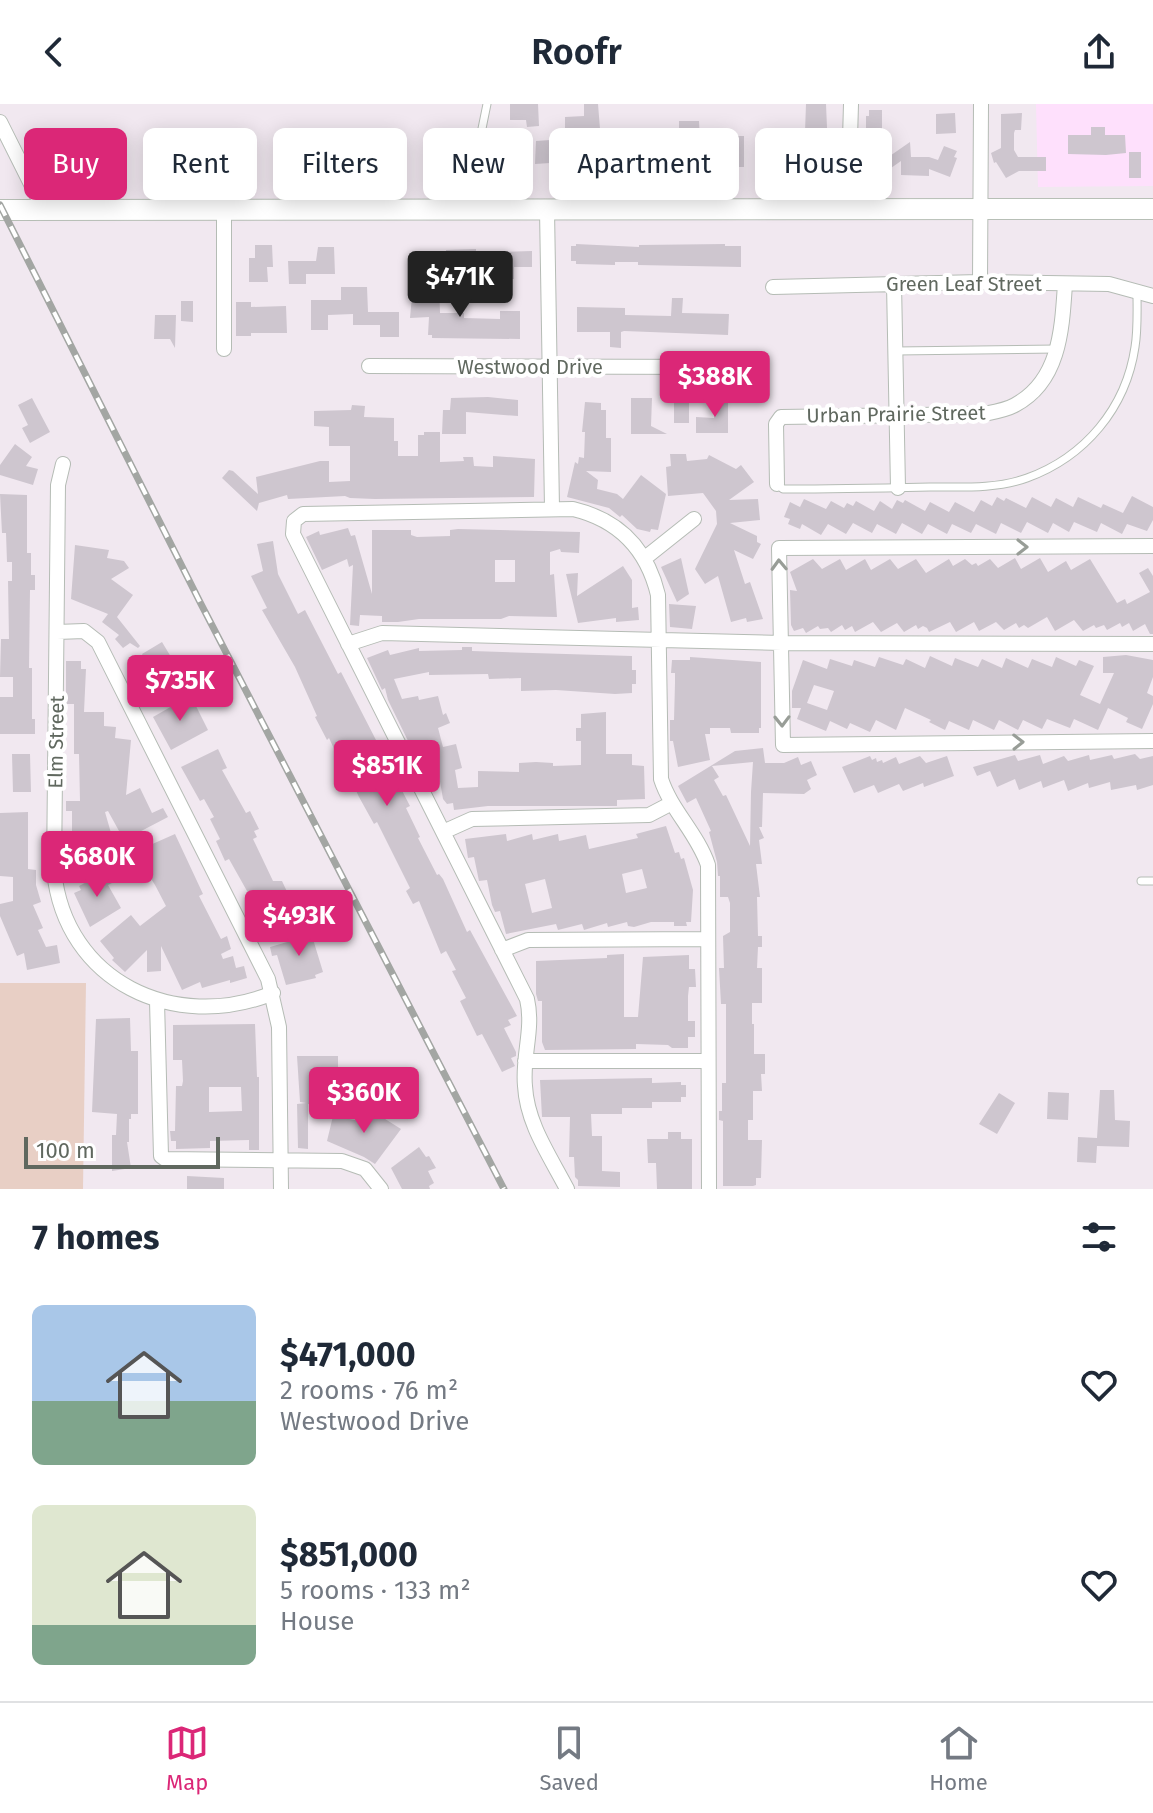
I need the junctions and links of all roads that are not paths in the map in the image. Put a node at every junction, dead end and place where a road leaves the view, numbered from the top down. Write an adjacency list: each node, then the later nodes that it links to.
1 (487, 104): 11 (lane)
2 (851, 104): 6 (street)
3 (981, 104): 7 (street)
4 (0, 122): 10 (street)
5 (224, 209): 10 (main road); 11 (main road); 19 (street)
6 (848, 209): 7 (main road); 12 (main road)
7 (981, 209): 8 (main road); 13 (street)
8 (1153, 209)
9 (0, 210): 10 (main road)
10 (44, 210)
11 (466, 210): 12 (main road)
12 (547, 210): 23 (street)
13 (980, 282): 14 (street, Green Leaf Street); 15 (street, Green Leaf Street)
14 (894, 284): 16 (street, Green Leaf Street); 21 (street)
15 (1065, 284): 17 (street, Green Leaf Street); 20 (street, Urban Prairie Street)
16 (773, 287)
17 (1137, 292): 18 (street, Green Leaf Street); 28 (lane)
18 (1153, 296)
19 (224, 349)
20 (1059, 349): 21 (lane); 25 (street, Urban Prairie Street)
21 (896, 351): 25 (street)
22 (369, 366): 23 (street, Westwood Drive)
23 (551, 367): 24 (street, Westwood Drive); 29 (street)
24 (739, 367)
25 (897, 415): 27 (street, Urban Prairie Street); 28 (street)
26 (63, 464): 33 (street, Elm Street)
27 (777, 484): 28 (lane)
28 (898, 488)
29 (552, 508): 32 (street); 36 (street)
30 (694, 519): 32 (street)
31 (1153, 546): 35 (street, one-way to 31)
32 (645, 558): 34 (street)
33 (57, 632): 45 (street); 46 (street, Elm Street)
34 (657, 639): 35 (street); 36 (street); 39 (street)
35 (782, 643): 37 (street); 38 (street, one-way to 38)
36 (348, 644): 40 (street)
37 (1153, 644)
38 (1153, 741)
39 (672, 803): 40 (street); 43 (street)
40 (443, 832): 44 (street)
41 (1141, 881): 42 (lane)
42 (1153, 881)
43 (708, 939): 44 (street); 48 (street)
44 (502, 950): 47 (street)
45 (273, 993): 46 (street, Elm Street); 49 (street)
46 (157, 1001): 49 (street)
47 (525, 1061): 48 (street); 52 (street)
48 (708, 1061): 53 (street)
49 (280, 1160): 50 (street); 51 (street)
50 (281, 1189)
51 (381, 1189)
52 (567, 1189)
53 (709, 1189)

